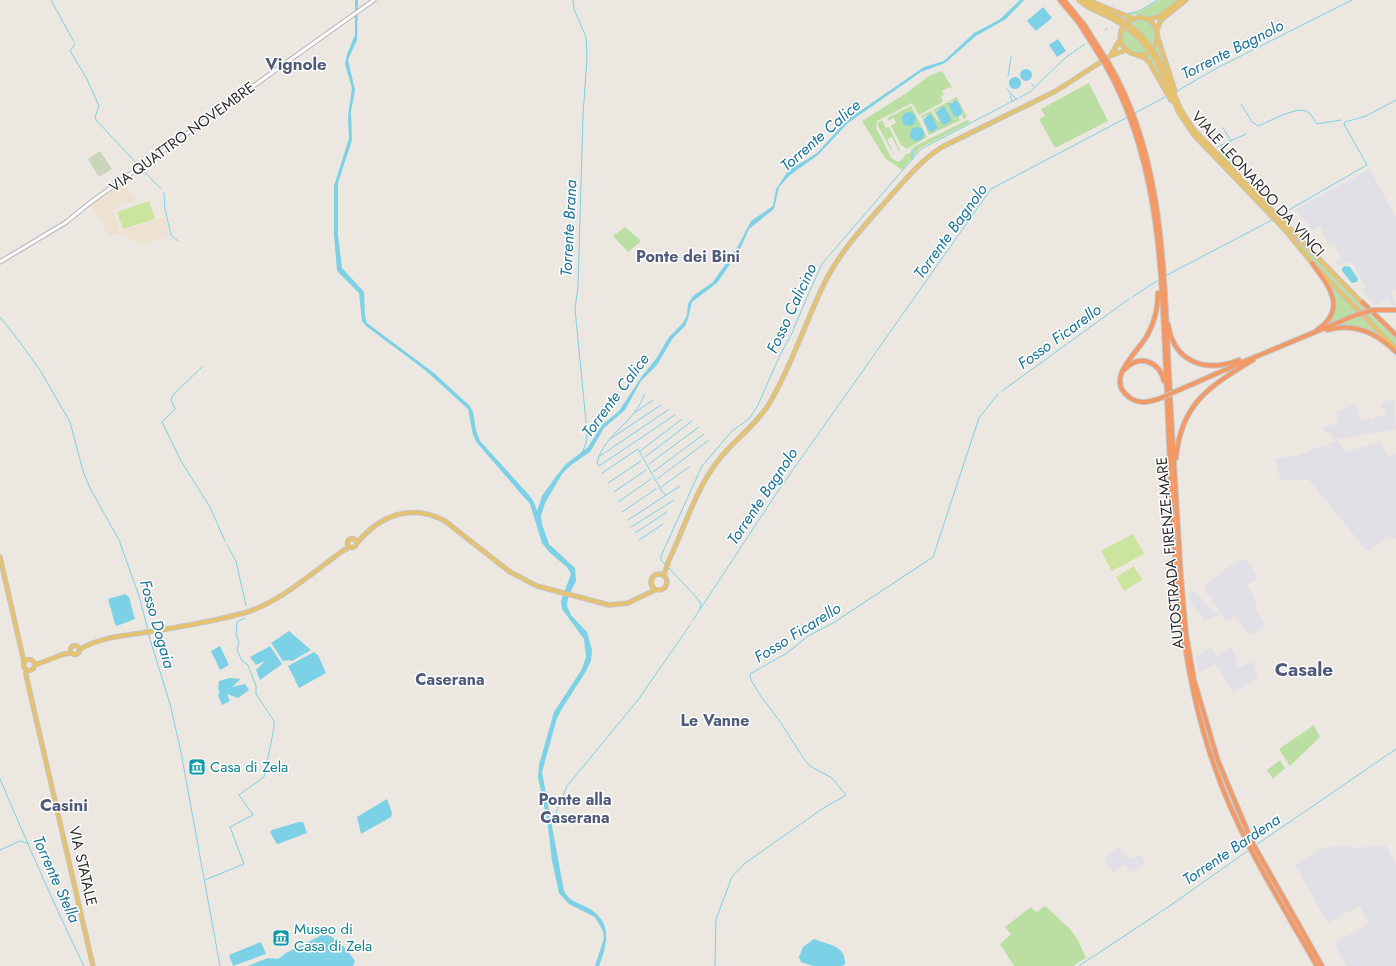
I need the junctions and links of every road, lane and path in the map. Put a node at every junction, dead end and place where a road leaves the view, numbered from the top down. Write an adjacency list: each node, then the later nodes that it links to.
1 (374, 0): 26 (main road, VIA QUATTRO NOVEMBRE)
2 (1060, 0): 23 (highway)
3 (1064, 0): 23 (highway)
4 (1079, 0): 9 (main road); 10 (main road)
5 (1082, 0): 10 (main road)
6 (1087, 0): 11 (main road)
7 (1180, 0): 12 (main road)
8 (1186, 0): 15 (main road)
9 (1083, 6)
10 (1112, 17): 24 (main road, bridge)
11 (1132, 18): 12 (main road); 13 (main road)
12 (1147, 19): 15 (main road)
13 (1127, 21)
14 (1122, 28): 17 (main road)
15 (1157, 30): 16 (main road)
16 (1158, 38): 18 (main road); 24 (main road)
17 (1120, 40): 19 (main road); 22 (main road)
18 (1154, 47)
19 (1126, 50): 21 (main road); 22 (main road)
20 (1148, 53): 21 (main road)
21 (1137, 55): 24 (main road)
22 (1110, 56): 43 (main road)
23 (1103, 57): 25 (highway, bridge)
24 (1170, 88): 27 (main road, VIALE LEONARDO DA VINCI); 30 (main road, VIALE LEONARDO DA VINCI)
25 (1134, 124): 28 (highway); 29 (highway)
26 (0, 262)
27 (1312, 263): 32 (highway); 34 (main road, VIALE LEONARDO DA VINCI)
28 (1159, 271): 36 (highway); 37 (highway)
29 (1164, 298): 35 (highway); 37 (highway)
30 (1362, 302): 33 (highway)
31 (1396, 310): 32 (highway, bridge)
32 (1308, 336): 34 (highway); 35 (highway)
33 (1396, 336)
34 (1396, 350)
35 (1261, 355): 38 (highway, bridge); 39 (highway)
36 (1121, 376): 37 (highway); 38 (highway)
37 (1167, 392)
38 (1166, 398): 39 (highway, AUTOSTRADA FIRENZE-MARE); 54 (highway, AUTOSTRADA FIRENZE-MARE)
39 (1175, 476): 54 (highway, AUTOSTRADA FIRENZE-MARE)
40 (355, 541): 41 (main road); 41 (main road); 46 (main road)
41 (349, 546): 47 (main road)
42 (0, 557): 49 (main road)
43 (662, 574): 44 (main road); 45 (main road)
44 (651, 585): 45 (main road); 46 (main road)
45 (655, 590): 46 (main road)
46 (645, 594)
47 (78, 648): 48 (main road); 48 (main road)
48 (71, 651): 52 (main road)
49 (22, 655): 50 (main road); 51 (main road)
50 (28, 659): 51 (main road); 52 (main road)
51 (24, 662): 53 (main road, VIA STATALE)
52 (34, 663): 53 (main road)
53 (28, 669): 56 (main road, VIA STATALE)
54 (1250, 843): 55 (highway, AUTOSTRADA FIRENZE-MARE)
55 (1255, 854): 57 (highway, AUTOSTRADA FIRENZE-MARE); 58 (highway, AUTOSTRADA FIRENZE-MARE)
56 (93, 966)
57 (1317, 966)
58 (1322, 966)

